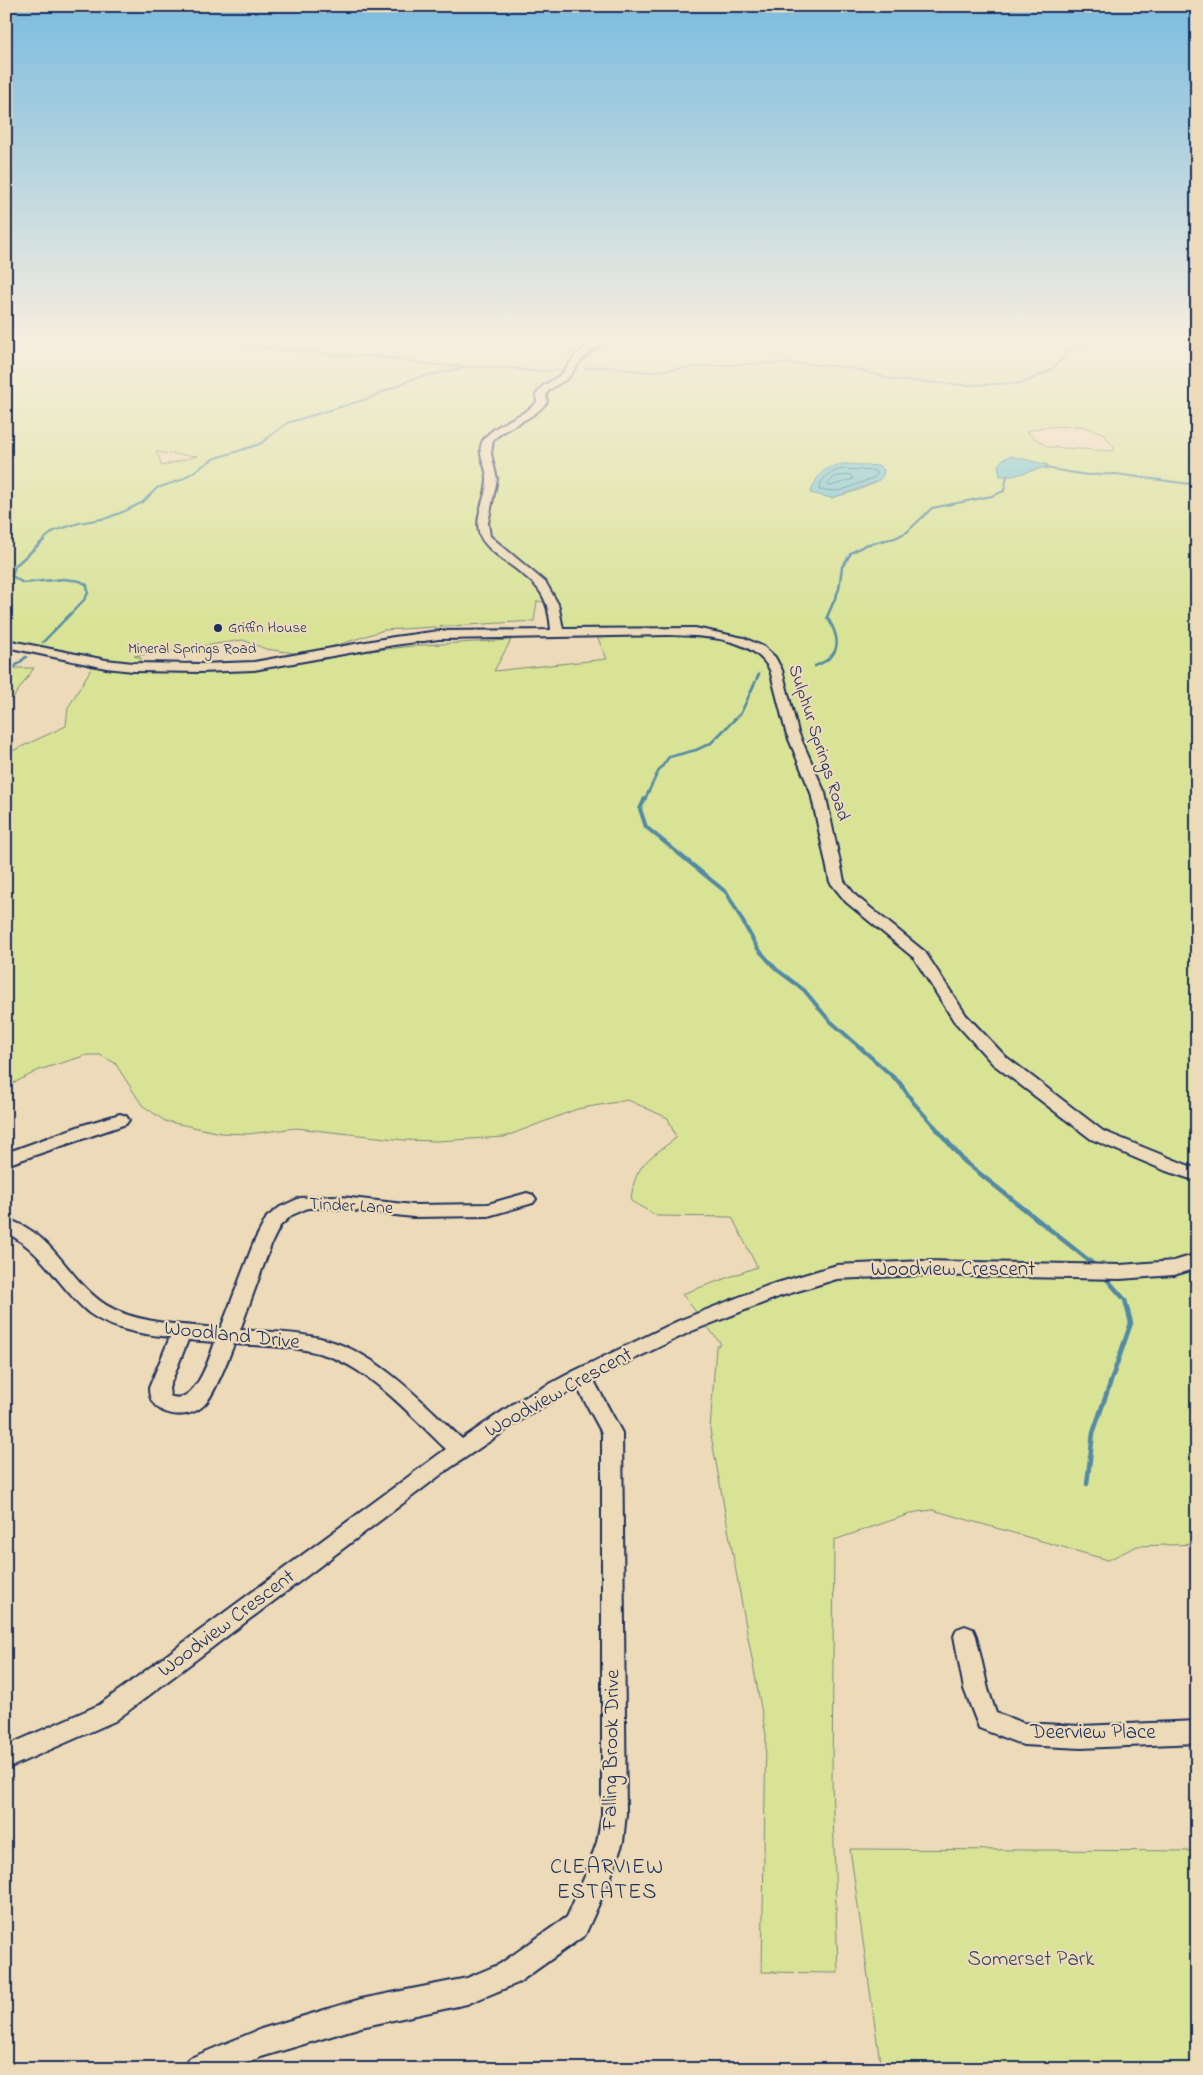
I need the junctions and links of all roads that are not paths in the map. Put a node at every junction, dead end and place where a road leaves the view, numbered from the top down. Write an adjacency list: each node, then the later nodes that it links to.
1 (494, 435): 2 (street)
2 (557, 632): 3 (street, Mineral Springs Road); 6 (street, Sulphur Springs Road)
3 (6, 643)
4 (120, 1120): 5 (street)
5 (6, 1160)
6 (1197, 1175)
7 (526, 1199): 11 (street, Tinder Lane)
8 (6, 1225): 10 (street, Woodland Drive)
9 (1197, 1261): 12 (street, Woodview Crescent)
10 (182, 1331): 11 (street, Woodland Drive); 11 (street, Tinder Lane)
11 (228, 1336): 13 (street, Woodland Drive)
12 (581, 1376): 13 (street, Woodview Crescent); 17 (street, Falling Brook Drive)
13 (460, 1450): 16 (street, Woodview Crescent)
14 (965, 1636): 15 (street, Deerview Place)
15 (1197, 1732)
16 (6, 1758)
17 (198, 2069)

